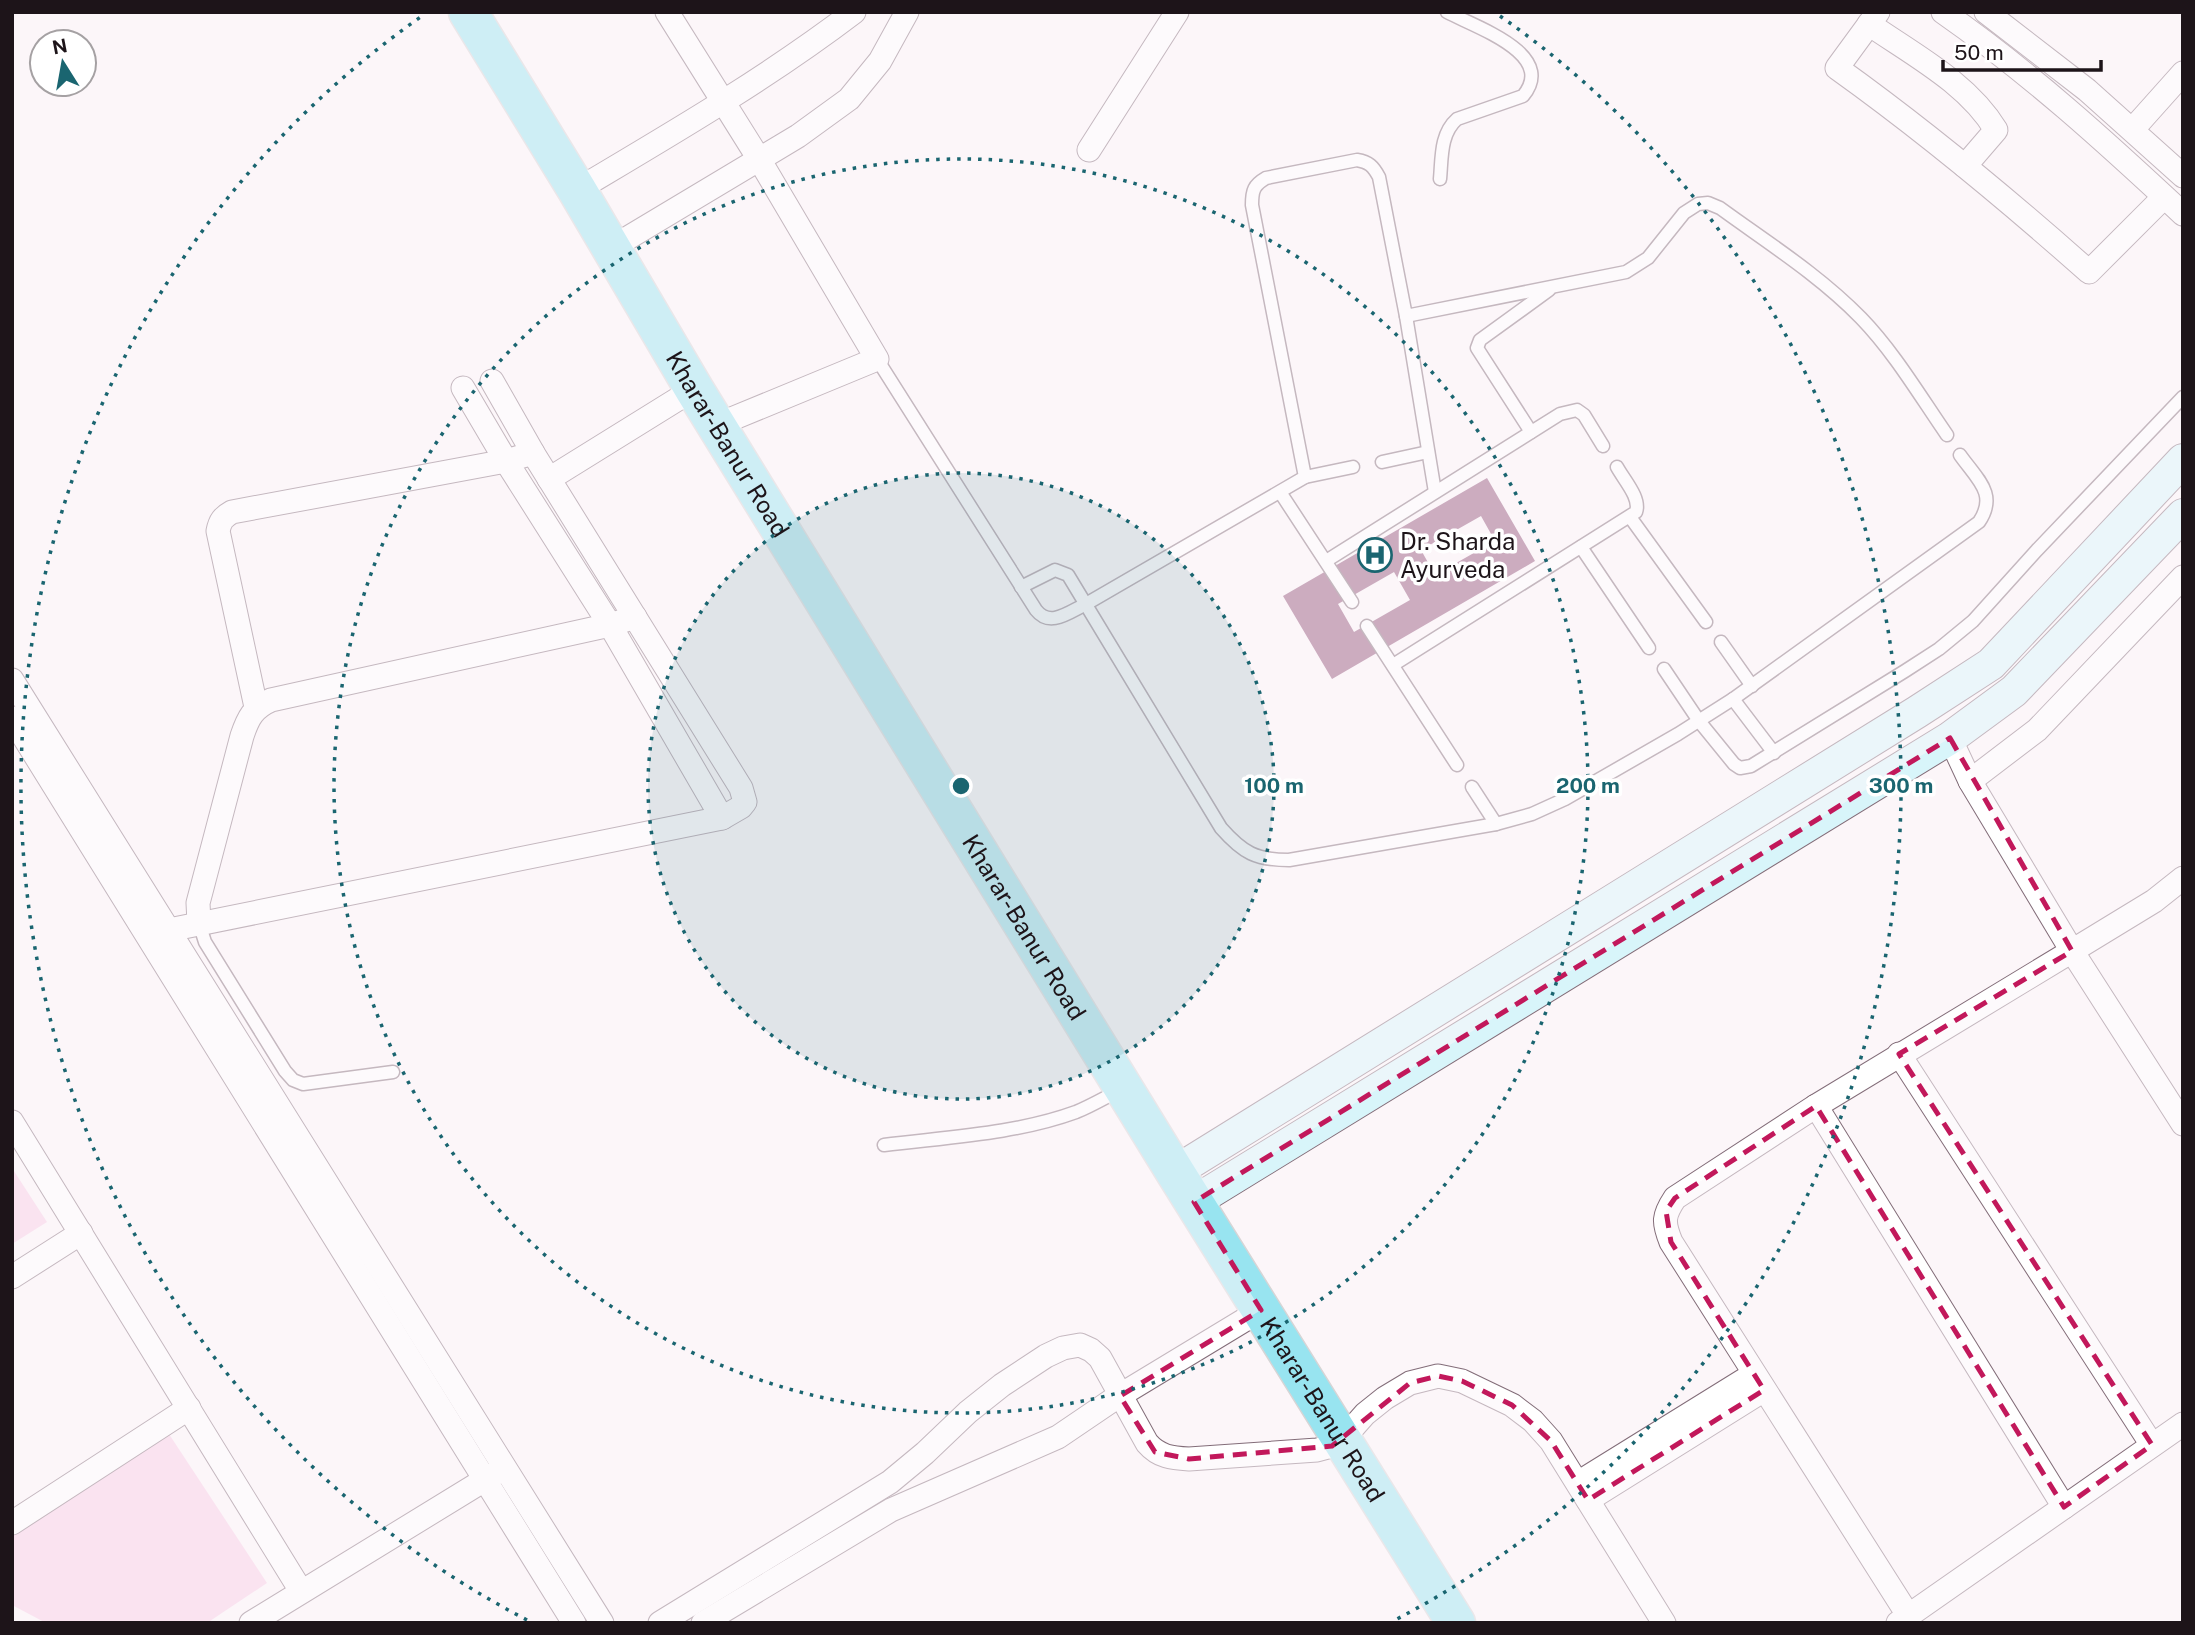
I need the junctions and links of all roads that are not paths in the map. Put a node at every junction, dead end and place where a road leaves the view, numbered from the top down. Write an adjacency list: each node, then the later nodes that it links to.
1 (468, 12): 18 (highway, Kharar-Banur Road)
2 (667, 12): 11 (street)
3 (853, 12): 11 (street)
4 (907, 12): 14 (street)
5 (1177, 12): 13 (street)
6 (1447, 12): 17 (lane)
7 (1943, 12): 19 (street)
8 (1986, 12): 12 (street)
9 (1874, 18): 15 (street); 15 (street)
10 (2183, 73): 12 (street)
11 (723, 102): 14 (street); 18 (street)
12 (2133, 129): 16 (street)
13 (1090, 150)
14 (759, 159): 21 (street); 24 (street)
15 (1965, 166): 19 (street)
16 (2183, 176)
17 (1440, 179)
18 (577, 190): 21 (highway, Kharar-Banur Road)
19 (2165, 197): 20 (street)
20 (2183, 214)
21 (611, 248): 27 (highway, Kharar-Banur Road)
22 (1552, 288): 23 (lane); 30 (lane); 31 (lane)
23 (1406, 316): 33 (lane); 41 (lane)
24 (877, 359): 29 (street); 50 (lane)
25 (492, 381): 34 (street)
26 (463, 388): 37 (street)
27 (694, 389): 29 (highway, Kharar-Banur Road); 42 (street)
28 (2183, 397): 68 (lane)
29 (717, 425): 81 (highway, Kharar-Banur Road)
30 (1531, 432): 32 (lane); 44 (lane)
31 (1947, 435)
32 (1603, 446)
33 (1428, 452): 38 (lane); 44 (lane)
34 (533, 453): 37 (street); 42 (street)
35 (1961, 456): 62 (lane)
36 (2183, 460): 86 (main road)
37 (506, 461): 55 (street); 64 (street)
38 (1382, 462)
39 (1353, 467): 41 (lane)
40 (1617, 467): 46 (lane)
41 (1305, 477): 43 (lane)
42 (549, 479): 53 (street)
43 (1280, 492): 48 (lane); 52 (lane)
44 (1436, 492): 48 (lane)
45 (2183, 515): 67 (main road)
46 (1630, 517): 47 (lane); 54 (lane)
47 (1581, 547): 58 (lane); 59 (lane)
48 (1326, 561): 51 (lane)
49 (2183, 577): 71 (street)
50 (1021, 587): 52 (lane); 52 (lane)
51 (1352, 602)
52 (1086, 604): 74 (lane)
53 (635, 617): 55 (street); 73 (street)
54 (1706, 622)
55 (610, 625): 64 (street); 73 (street)
56 (1367, 626): 59 (lane)
57 (1721, 642): 62 (lane)
58 (1649, 648)
59 (1393, 665): 70 (lane)
60 (1664, 669): 66 (lane)
61 (12, 680): 69 (street)
62 (1752, 686): 63 (lane)
63 (1733, 699): 66 (lane); 68 (lane)
64 (257, 707): 76 (street)
65 (12, 718): 69 (street)
66 (1699, 721): 68 (lane); 74 (lane)
67 (1951, 738): 71 (street); 86 (main road)
68 (1774, 753)
69 (47, 754): 77 (street); 97 (street)
70 (1457, 765)
71 (1970, 781): 78 (street)
72 (1472, 787): 74 (lane)
73 (722, 818): 76 (street)
74 (1496, 824)
75 (2183, 878): 78 (street)
76 (199, 923): 77 (street); 80 (lane)
77 (169, 930): 96 (street)
78 (2072, 951): 79 (street); 84 (street)
79 (1899, 1054): 82 (street); 95 (street)
80 (393, 1072)
81 (1124, 1088): 85 (lane); 86 (highway, Kharar-Banur Road)
82 (1816, 1105): 90 (street); 99 (street)
83 (12, 1122): 87 (street)
84 (2183, 1124)
85 (884, 1145)
86 (1184, 1187): 89 (highway, Kharar-Banur Road)
87 (81, 1233): 88 (street); 92 (street)
88 (12, 1277)
89 (1261, 1310): 91 (street); 94 (highway, Kharar-Banur Road)
90 (1759, 1382): 98 (street); 102 (street)
91 (1120, 1396): 94 (street); 106 (street); 107 (street)
92 (189, 1408): 100 (street); 101 (street)
93 (2183, 1424): 95 (street)
94 (1342, 1440): 98 (street); 108 (highway, Kharar-Banur Road)
95 (2152, 1446): 99 (street)
96 (505, 1466): 97 (street); 105 (street)
97 (486, 1479): 101 (street); 104 (street)
98 (1583, 1491): 109 (street)
99 (2064, 1507): 102 (street)
100 (12, 1523)
101 (301, 1591): 103 (street)
102 (1903, 1619)
103 (251, 1623)
104 (574, 1623)
105 (602, 1623)
106 (660, 1623)
107 (704, 1623)
108 (1456, 1623)
109 (1664, 1623)

